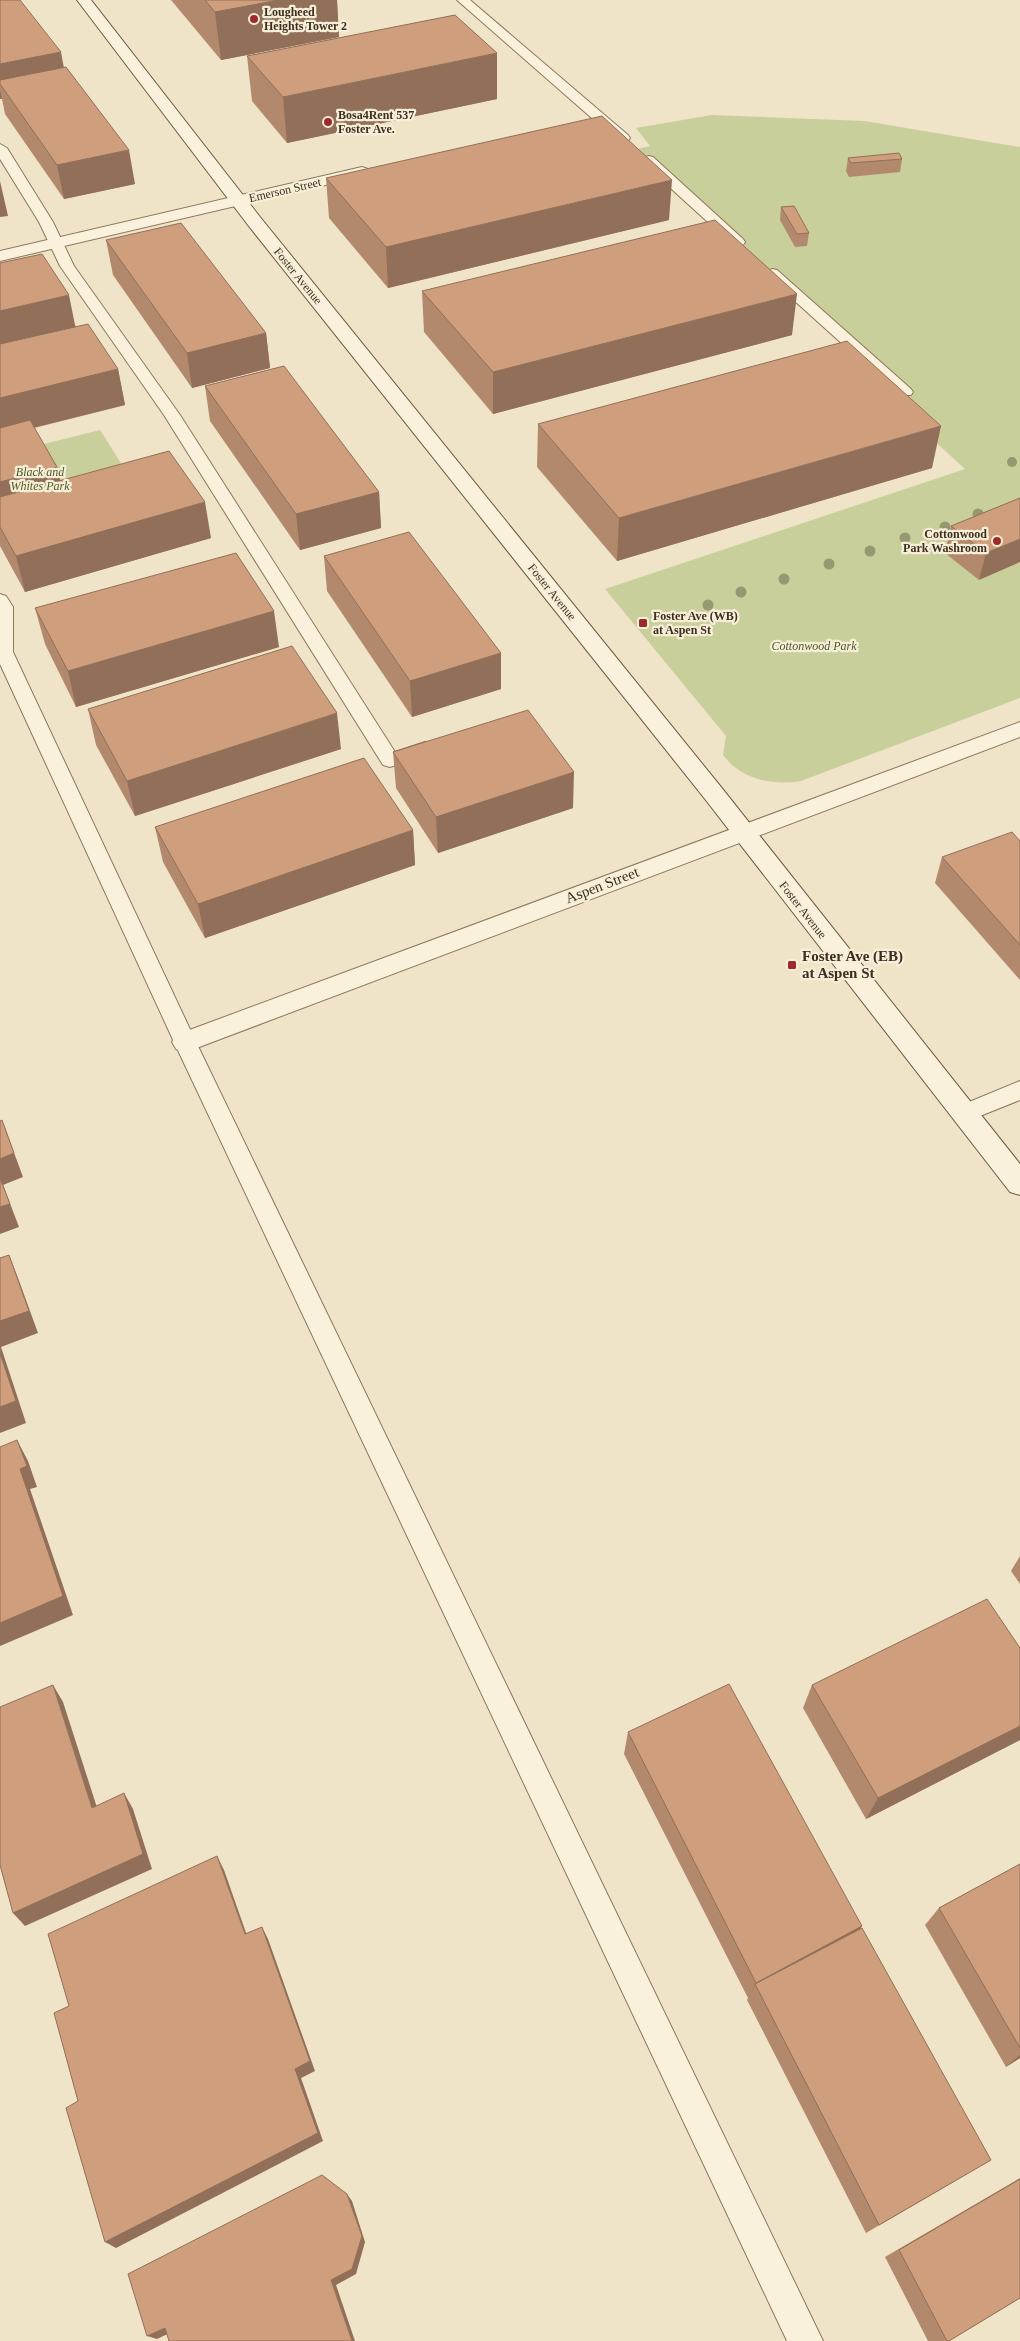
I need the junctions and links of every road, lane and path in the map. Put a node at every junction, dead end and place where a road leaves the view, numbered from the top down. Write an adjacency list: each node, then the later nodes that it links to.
1 (84, 0): 7 (street, Foster Avenue)
2 (463, 0): 3 (lane)
3 (600, 118): 4 (street); 10 (lane)
4 (584, 122)
5 (0, 148): 8 (lane)
6 (380, 168): 7 (street, Emerson Street)
7 (238, 201): 8 (street, Emerson Street); 14 (street, Foster Avenue)
8 (57, 242): 9 (street, Emerson Street); 13 (lane)
9 (0, 256)
10 (904, 392)
11 (0, 600): 15 (lane)
12 (1020, 729): 14 (street, Aspen Street)
13 (447, 742)
14 (742, 832): 15 (street, Aspen Street); 17 (street, Foster Avenue)
15 (185, 1042): 19 (lane)
16 (1020, 1090): 17 (lane)
17 (964, 1113): 18 (street, Foster Avenue)
18 (1020, 1184)
19 (805, 2341)

